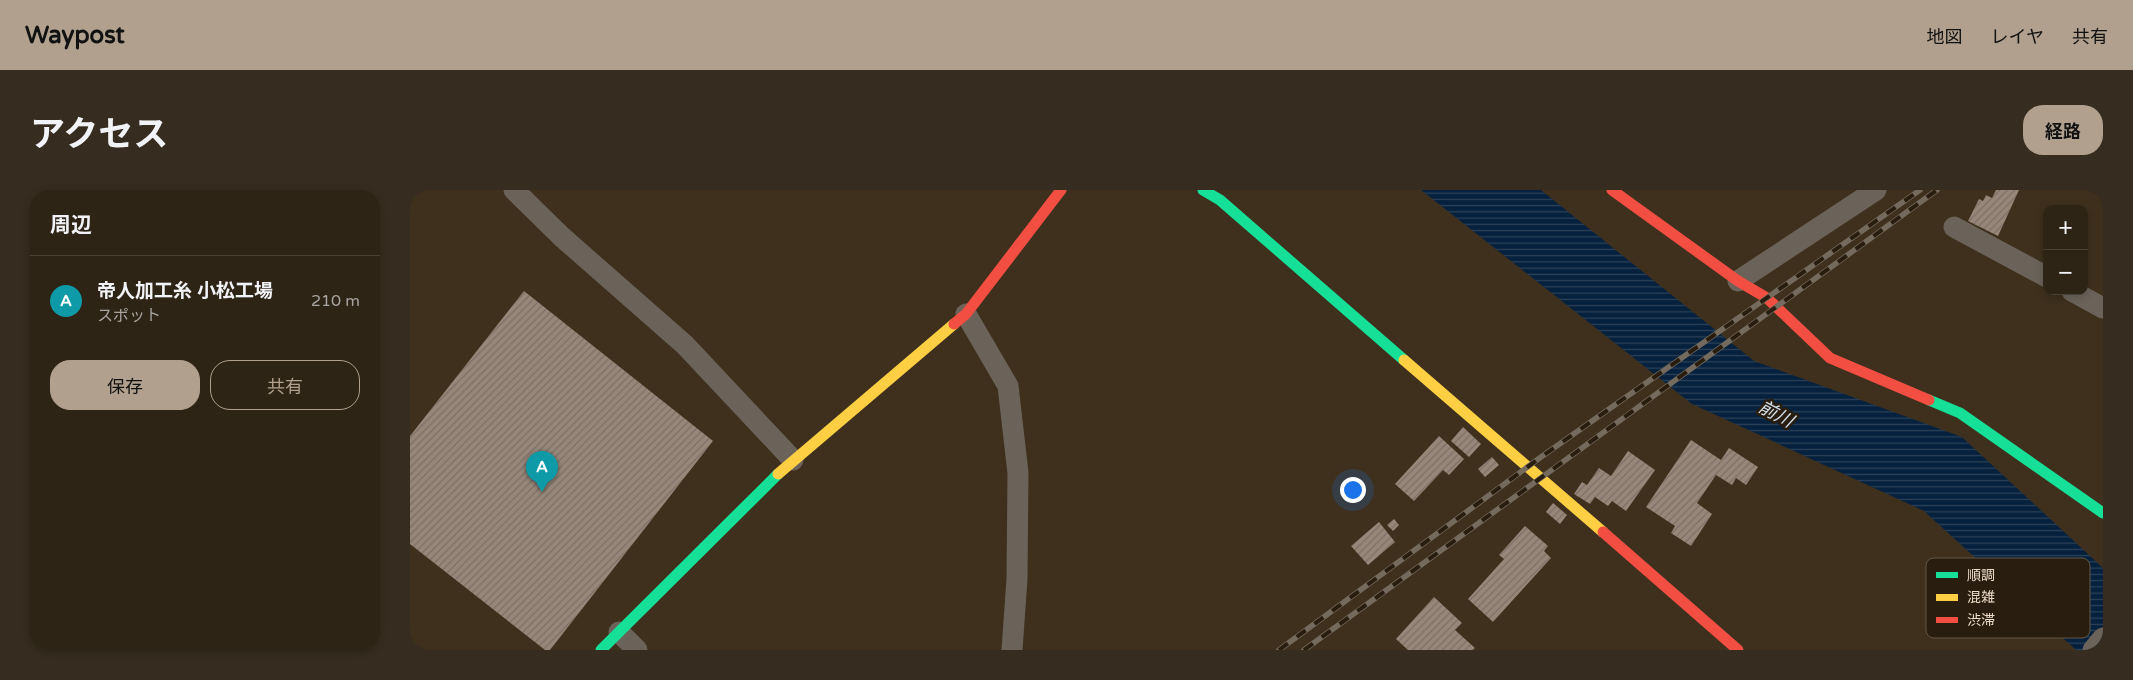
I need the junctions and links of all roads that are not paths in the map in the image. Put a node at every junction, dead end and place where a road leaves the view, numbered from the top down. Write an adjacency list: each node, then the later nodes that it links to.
1 (514, 190): 12 (street)
2 (1061, 190): 11 (street)
3 (1203, 190): 19 (street)
4 (1612, 190): 8 (street)
5 (1876, 190): 8 (street)
6 (1954, 227): 7 (street)
7 (2043, 275)
8 (1738, 282): 13 (street)
9 (2079, 295): 10 (street)
10 (2103, 308)
11 (966, 314): 12 (street); 18 (street)
12 (793, 460): 14 (street)
13 (2103, 513)
14 (619, 632): 16 (street); 17 (street)
15 (2103, 638): 20 (street)
16 (600, 650)
17 (637, 650)
18 (1012, 650)
19 (1738, 650)
20 (2093, 650)

